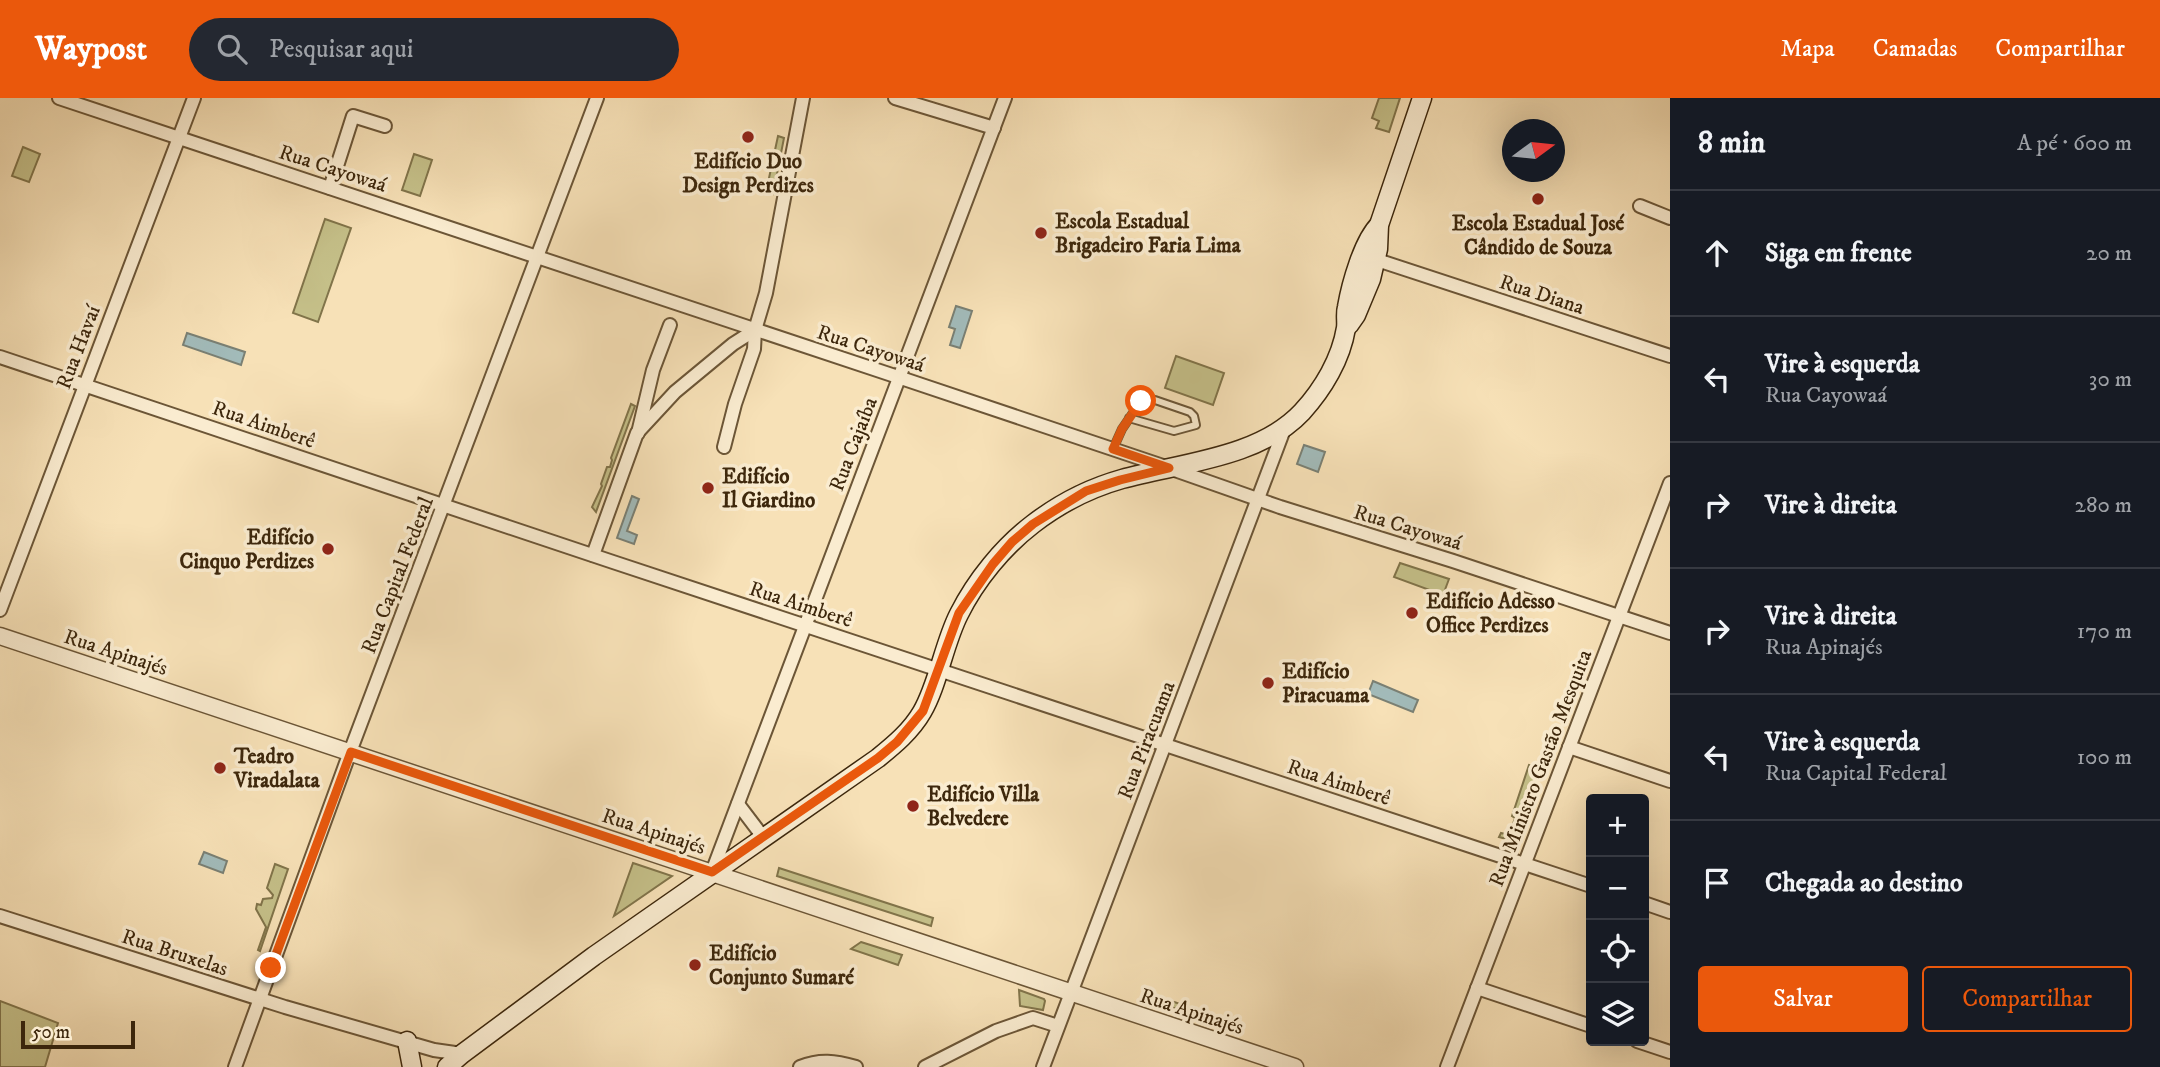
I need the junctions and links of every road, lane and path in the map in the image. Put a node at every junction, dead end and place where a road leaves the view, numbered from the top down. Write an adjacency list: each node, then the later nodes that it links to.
1 (60, 98): 10 (street, Rua Cayowaá)
2 (194, 98): 10 (street, Rua Havaí)
3 (597, 98): 14 (street, Rua Capital Federal)
4 (803, 98): 17 (street)
5 (894, 98): 9 (street)
6 (1005, 98): 9 (street, Rua Cajaíba)
7 (1422, 98): 15 (main road)
8 (385, 126): 11 (street)
9 (994, 128): 20 (street, Rua Cajaíba)
10 (179, 138): 11 (street, Rua Cayowaá); 21 (street, Rua Havaí)
11 (330, 188): 14 (street, Rua Cayowaá)
12 (1640, 206): 13 (street)
13 (1670, 218)
14 (538, 257): 17 (street, Rua Cayowaá); 30 (street, Rua Capital Federal)
15 (1369, 257): 18 (street, Rua Diana); 23 (main road)
16 (670, 325): 24 (street)
17 (755, 330): 20 (street, Rua Cayowaá); 24 (street); 25 (street)
18 (1670, 356)
19 (0, 357): 21 (street, Rua Aimberê)
20 (898, 377): 26 (street, Rua Cayowaá); 34 (street, Rua Cajaíba)
21 (85, 384): 30 (street, Rua Aimberê); 32 (street, Rua Havaí)
22 (1129, 418): 22 (lane); 26 (lane)
23 (1285, 428): 27 (main road); 29 (street, Rua Piracuama)
24 (638, 433): 31 (street)
25 (724, 447)
26 (1113, 449): 27 (street, Rua Cayowaá)
27 (1169, 468): 29 (street, Rua Cayowaá); 37 (main road)
28 (1670, 483): 33 (street, Rua Ministro Gastão Mesquita)
29 (1259, 500): 33 (street, Rua Cayowaá); 38 (street, Rua Piracuama)
30 (444, 505): 31 (street, Rua Aimberê); 40 (street, Rua Capital Federal)
31 (593, 555): 34 (street, Rua Aimberê)
32 (0, 610)
33 (1619, 617): 35 (street, Rua Cayowaá); 39 (street, Rua Ministro Gastão Mesquita)
34 (805, 625): 37 (street, Rua Aimberê); 42 (street, Rua Cajaíba)
35 (1670, 634)
36 (0, 636): 40 (street, Rua Apinajés)
37 (938, 670): 38 (street, Rua Aimberê); 43 (main road)
38 (1164, 745): 44 (street, Rua Aimberê); 51 (street, Rua Piracuama)
39 (1569, 747): 41 (street); 44 (street, Rua Ministro Gastão Mesquita)
40 (351, 752): 45 (street, Rua Apinajés); 52 (street, Rua Capital Federal)
41 (1670, 781)
42 (738, 804): 43 (street); 45 (street, Rua Cajaíba)
43 (763, 837): 45 (main road)
44 (1524, 863): 46 (street, Rua Aimberê); 50 (street, Rua Ministro Gastão Mesquita)
45 (712, 872): 51 (street, Rua Apinajés); 58 (main road)
46 (1586, 884)
47 (1649, 905): 48 (street)
48 (1670, 912)
49 (0, 916): 52 (street, Rua Bruxelas)
50 (1477, 988): 53 (street); 67 (street, Rua Ministro Gastão Mesquita)
51 (1072, 993): 54 (street, Rua Piracuama); 66 (street, Rua Apinajés)
52 (260, 999): 55 (street, Rua Bruxelas); 59 (street, Rua Capital Federal)
53 (1586, 1024)
54 (1058, 1026): 64 (street); 65 (street, Rua Piracuama)
55 (407, 1041): 58 (street, Rua Bruxelas); 60 (main road)
56 (1649, 1045): 57 (street)
57 (1670, 1052)
58 (462, 1054): 61 (main road)
59 (235, 1067)
60 (412, 1067)
61 (447, 1067)
62 (800, 1067): 63 (street)
63 (856, 1067)
64 (925, 1067)
65 (1043, 1067)
66 (1295, 1067)
67 (1447, 1067)

